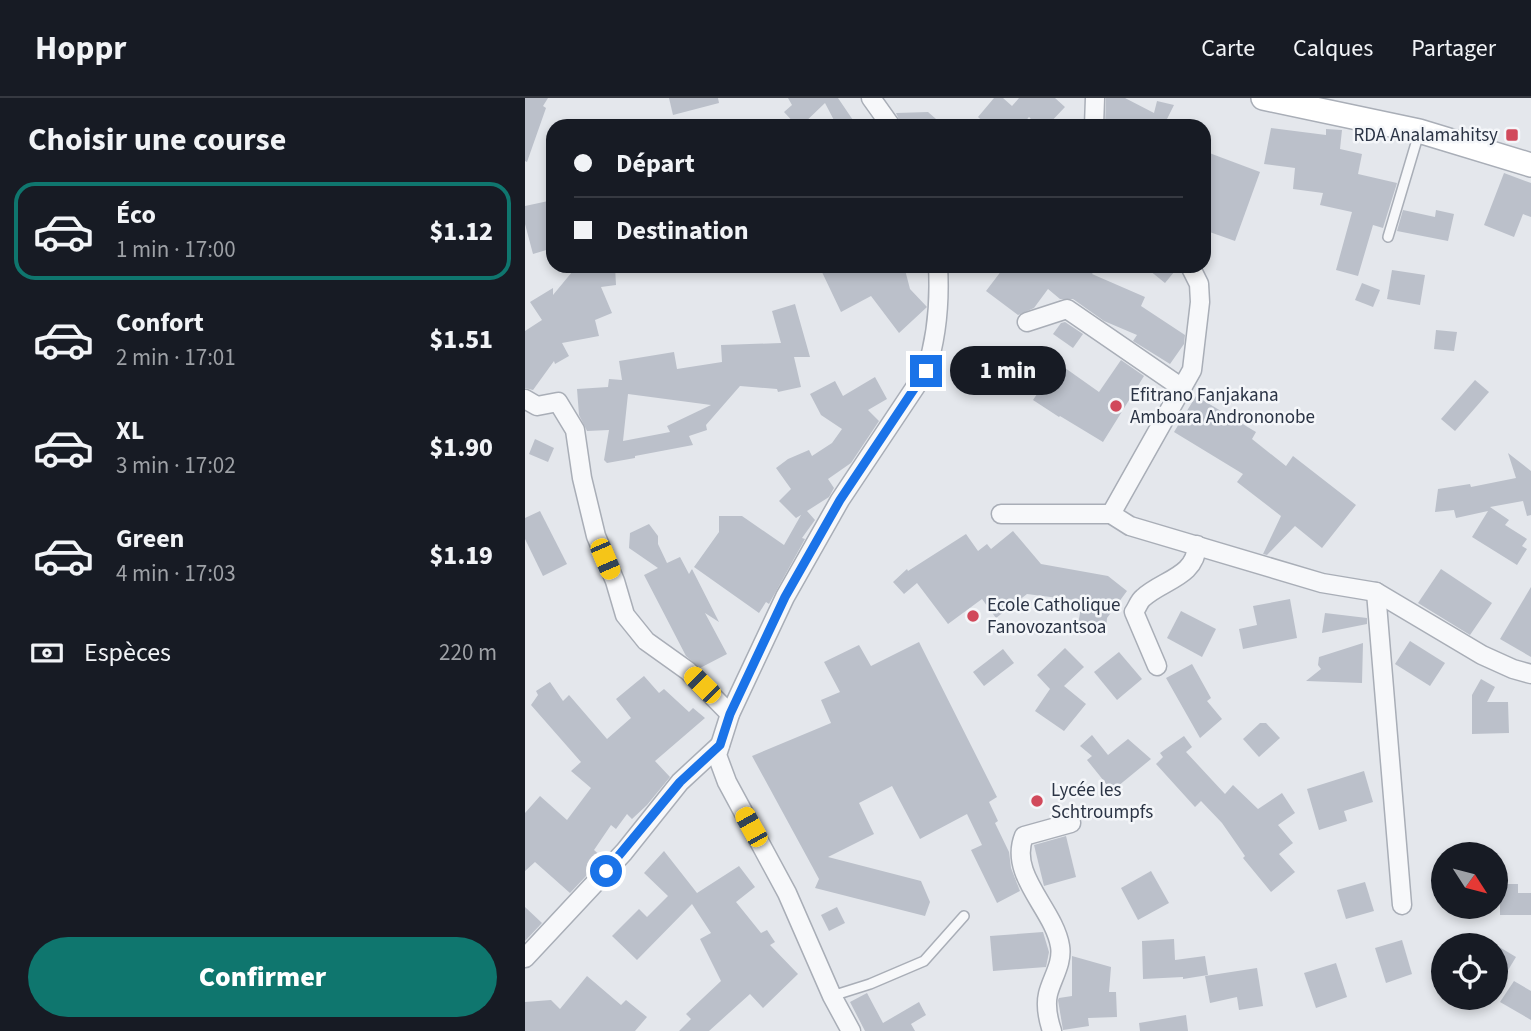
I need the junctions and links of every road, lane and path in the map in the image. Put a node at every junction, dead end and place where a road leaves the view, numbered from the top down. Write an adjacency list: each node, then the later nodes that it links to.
1 (871, 98): 4 (street)
2 (1095, 98): 5 (street)
3 (1263, 98): 6 (main road)
4 (886, 119)
5 (1094, 119)
6 (1419, 131): 7 (main road); 8 (lane)
7 (1531, 166)
8 (1388, 237)
9 (938, 273): 20 (street)
10 (1194, 273): 12 (street)
11 (1027, 322): 12 (street)
12 (1182, 388): 15 (street)
13 (525, 399): 20 (street)
14 (1001, 514): 15 (street)
15 (1111, 514): 16 (street)
16 (1197, 545): 17 (street); 18 (street)
17 (1377, 592): 19 (street); 23 (street)
18 (1157, 666)
19 (1531, 674)
20 (730, 714): 21 (street)
21 (720, 745): 25 (street); 26 (street)
22 (1071, 823): 28 (street)
23 (1402, 905)
24 (964, 916): 26 (lane)
25 (525, 958)
26 (832, 996): 27 (street)
27 (851, 1031)
28 (1052, 1031)

